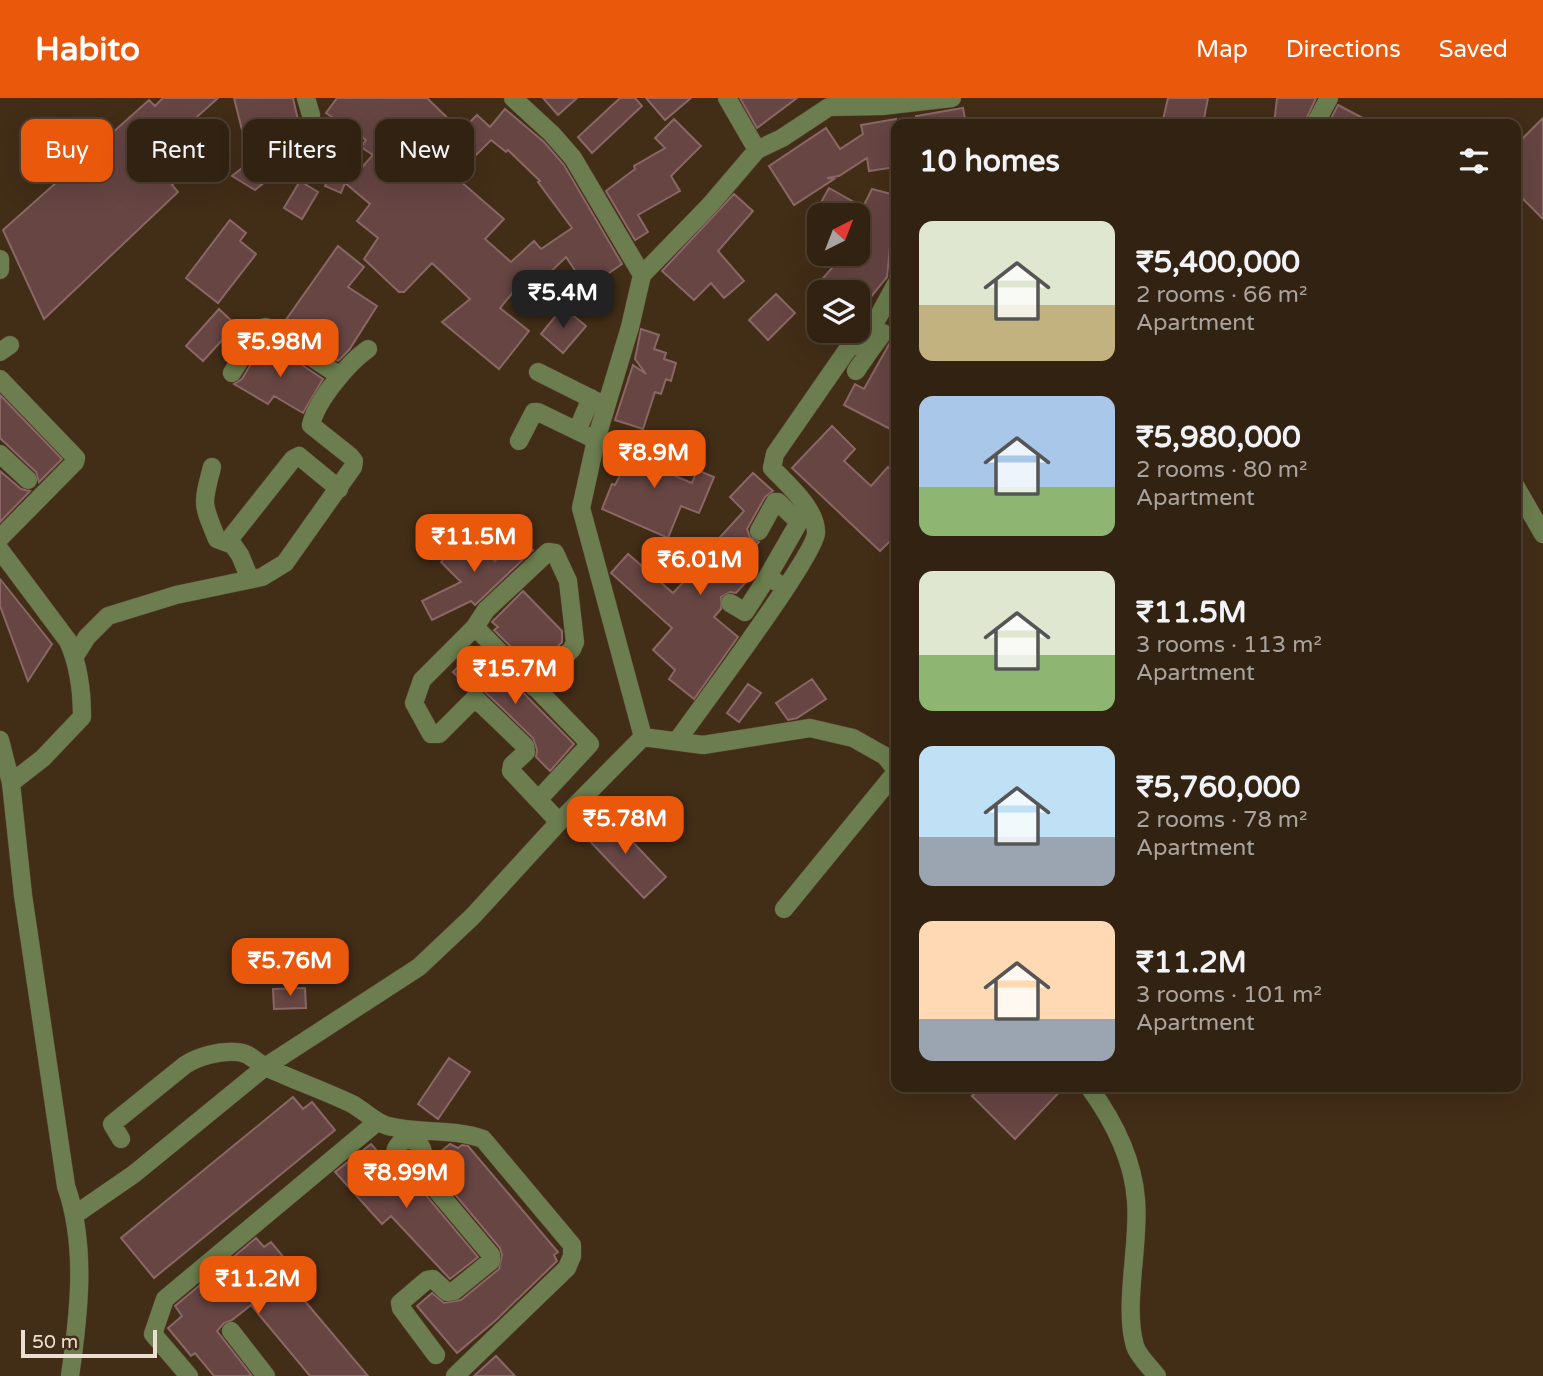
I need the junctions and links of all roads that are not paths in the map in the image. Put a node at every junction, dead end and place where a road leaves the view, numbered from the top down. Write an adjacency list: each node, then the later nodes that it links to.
1 (513, 98): 10 (street)
2 (727, 98): 7 (street)
3 (952, 98): 5 (street)
4 (1329, 98): 6 (street)
5 (827, 103): 7 (street)
6 (1318, 119)
7 (757, 150): 10 (street)
8 (0, 259): 9 (street)
9 (0, 270)
10 (642, 275): 22 (street)
11 (891, 293): 12 (street)
12 (870, 326)
13 (883, 333): 16 (street)
14 (852, 343): 16 (street); 36 (street)
15 (368, 349): 20 (street)
16 (869, 352): 17 (street)
17 (856, 371)
18 (538, 372): 22 (street)
19 (232, 373): 20 (street)
20 (340, 376): 29 (street)
21 (0, 379): 32 (street)
22 (598, 402): 23 (street); 24 (street)
23 (577, 431): 24 (street); 25 (street)
24 (596, 440): 46 (street)
25 (519, 441)
26 (0, 454): 28 (street)
27 (212, 467): 34 (street)
28 (27, 480)
29 (339, 489): 34 (street); 40 (street)
30 (1521, 496): 31 (street)
31 (1543, 534)
32 (0, 538)
33 (791, 539): 36 (street); 37 (street); 37 (street)
34 (228, 541): 40 (street)
35 (0, 550): 44 (street)
36 (808, 551): 38 (street)
37 (780, 558): 38 (street); 39 (street)
38 (797, 570): 41 (street)
39 (768, 576): 41 (street); 42 (street)
40 (250, 579): 44 (street)
41 (784, 588): 48 (street)
42 (730, 603)
43 (475, 626): 45 (street); 45 (street); 54 (street)
44 (75, 656): 53 (street)
45 (535, 688): 49 (street)
46 (643, 737): 48 (street); 51 (street)
47 (0, 740): 53 (street)
48 (677, 741): 50 (street)
49 (590, 744): 51 (street); 54 (street)
50 (891, 764)
51 (612, 768): 55 (street)
52 (891, 777): 56 (street)
53 (11, 783): 61 (street)
54 (538, 800): 55 (street)
55 (559, 822): 57 (street)
56 (784, 909)
57 (265, 1067): 59 (street); 60 (street); 61 (street)
58 (1093, 1092): 68 (street)
59 (383, 1124): 63 (street); 65 (street); 67 (street)
60 (121, 1139)
61 (76, 1214): 64 (street)
62 (231, 1331): 66 (street)
63 (436, 1354)
64 (70, 1376)
65 (189, 1376)
66 (266, 1376)
67 (455, 1376)
68 (1157, 1376)

